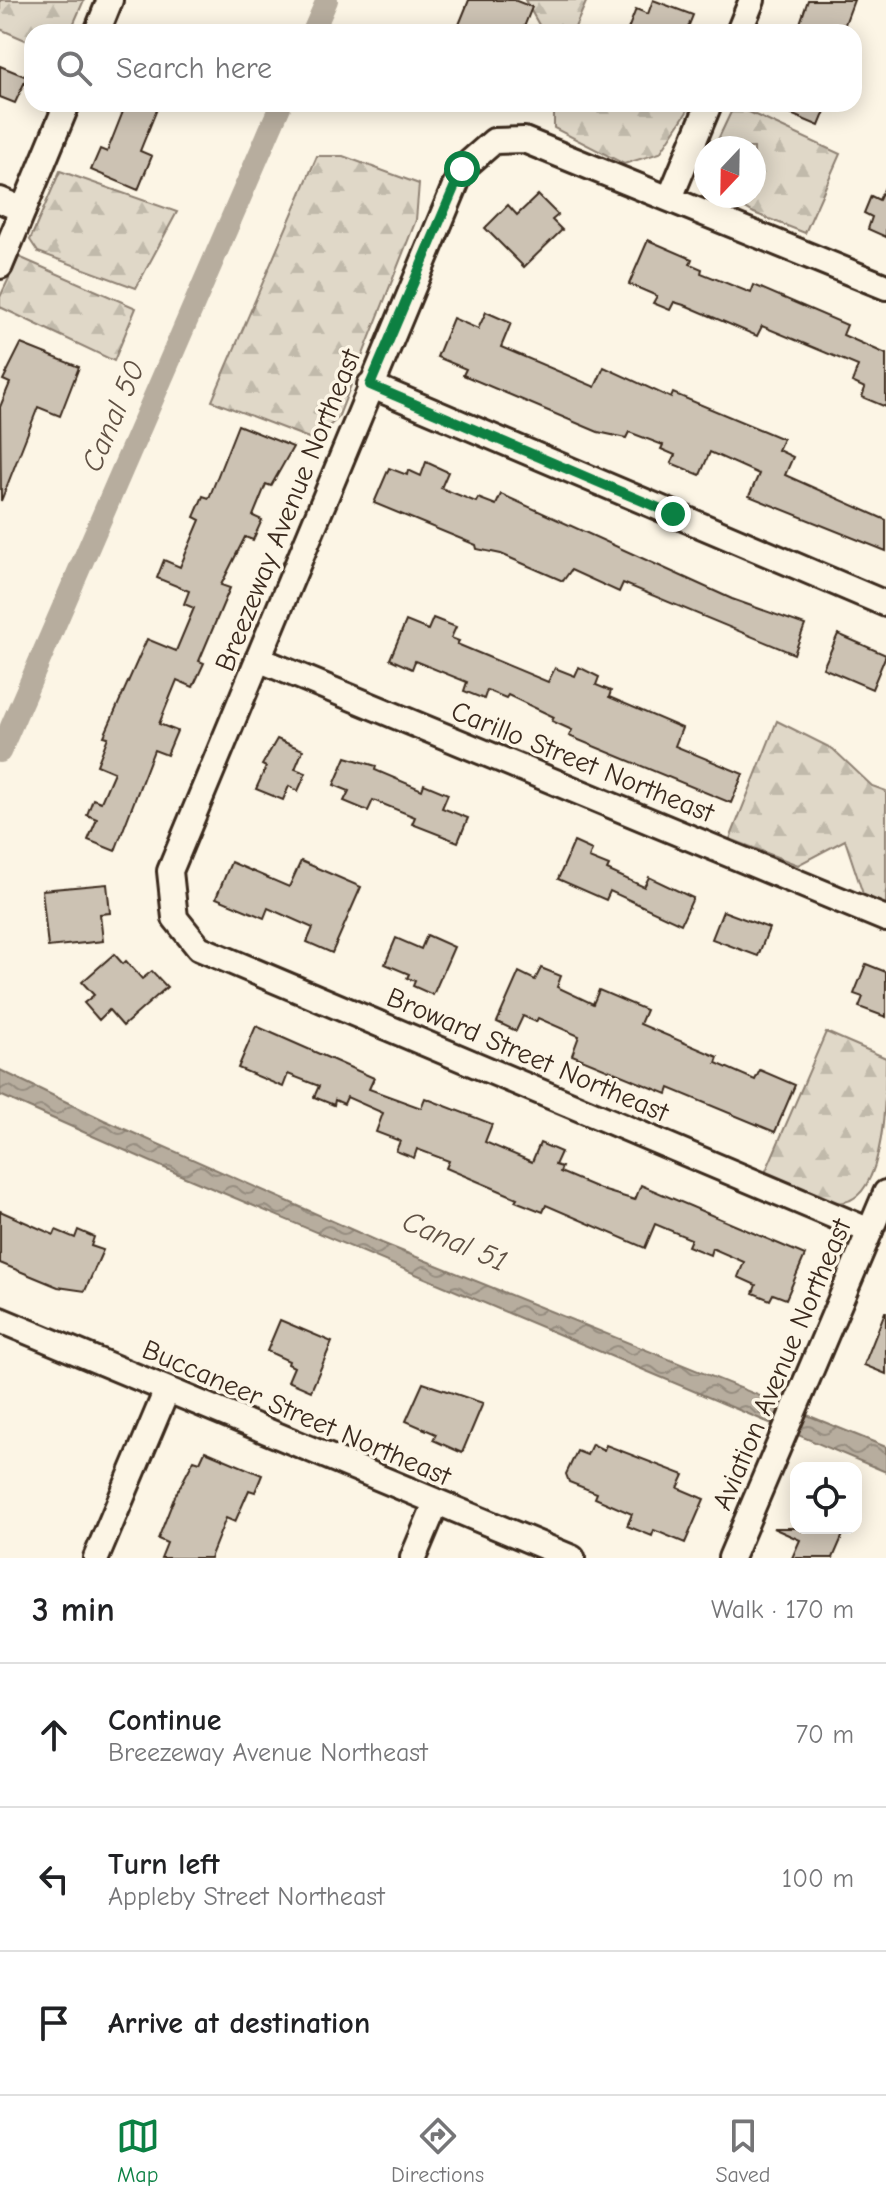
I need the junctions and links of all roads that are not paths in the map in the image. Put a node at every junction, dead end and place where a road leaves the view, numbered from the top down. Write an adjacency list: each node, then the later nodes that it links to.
1 (110, 0): 3 (street)
2 (752, 0): 4 (street)
3 (100, 24)
4 (742, 24)
5 (64, 112): 9 (street)
6 (706, 112): 7 (street)
7 (670, 198): 11 (street); 12 (street, Breezeway Avenue Northeast)
8 (0, 200): 9 (street)
9 (23, 210): 10 (street)
10 (0, 266)
11 (886, 287)
12 (370, 385): 13 (street); 14 (street, Breezeway Avenue Northeast)
13 (886, 604)
14 (258, 659): 15 (street, Breezeway Avenue Northeast); 16 (street, Carillo Street Northeast)
15 (175, 918): 18 (street, Broward Street Northeast)
16 (886, 919)
17 (886, 1193): 18 (street, Aviation Avenue Northeast)
18 (870, 1231): 25 (street, Aviation Avenue Northeast)
19 (0, 1320): 20 (street, Buccaneer Street Northeast)
20 (167, 1390): 21 (street, Buccaneer Street Northeast); 22 (street)
21 (436, 1503): 23 (street); 24 (street, Buccaneer Street Northeast)
22 (96, 1558)
23 (413, 1558)
24 (572, 1558)
25 (731, 1558)

